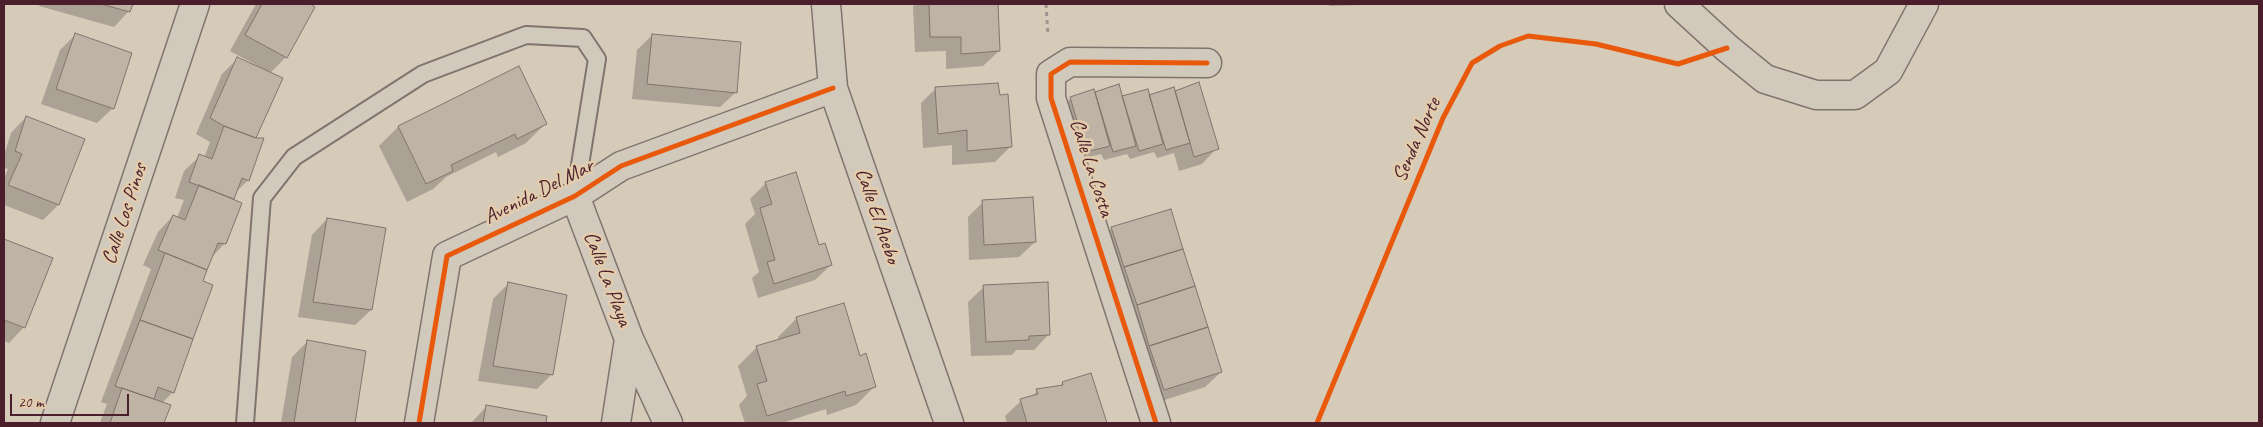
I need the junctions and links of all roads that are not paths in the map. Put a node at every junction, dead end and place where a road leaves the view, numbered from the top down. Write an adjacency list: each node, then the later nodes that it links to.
1 (195, 4): 9 (street, Calle Los Pinos)
2 (826, 4): 6 (street, Calle El Acebo)
3 (1679, 4): 4 (street)
4 (1924, 4)
5 (1206, 63): 15 (street, Calle La Costa)
6 (832, 88): 7 (street, Avenida Del Mar); 14 (street, Calle El Acebo)
7 (575, 196): 8 (street, Calle La Playa); 10 (lane); 11 (street, Avenida Del Mar)
8 (629, 339): 12 (street, Calle La Playa); 13 (street)
9 (55, 423)
10 (245, 423)
11 (419, 423)
12 (616, 423)
13 (668, 423)
14 (949, 423)
15 (1156, 423)

